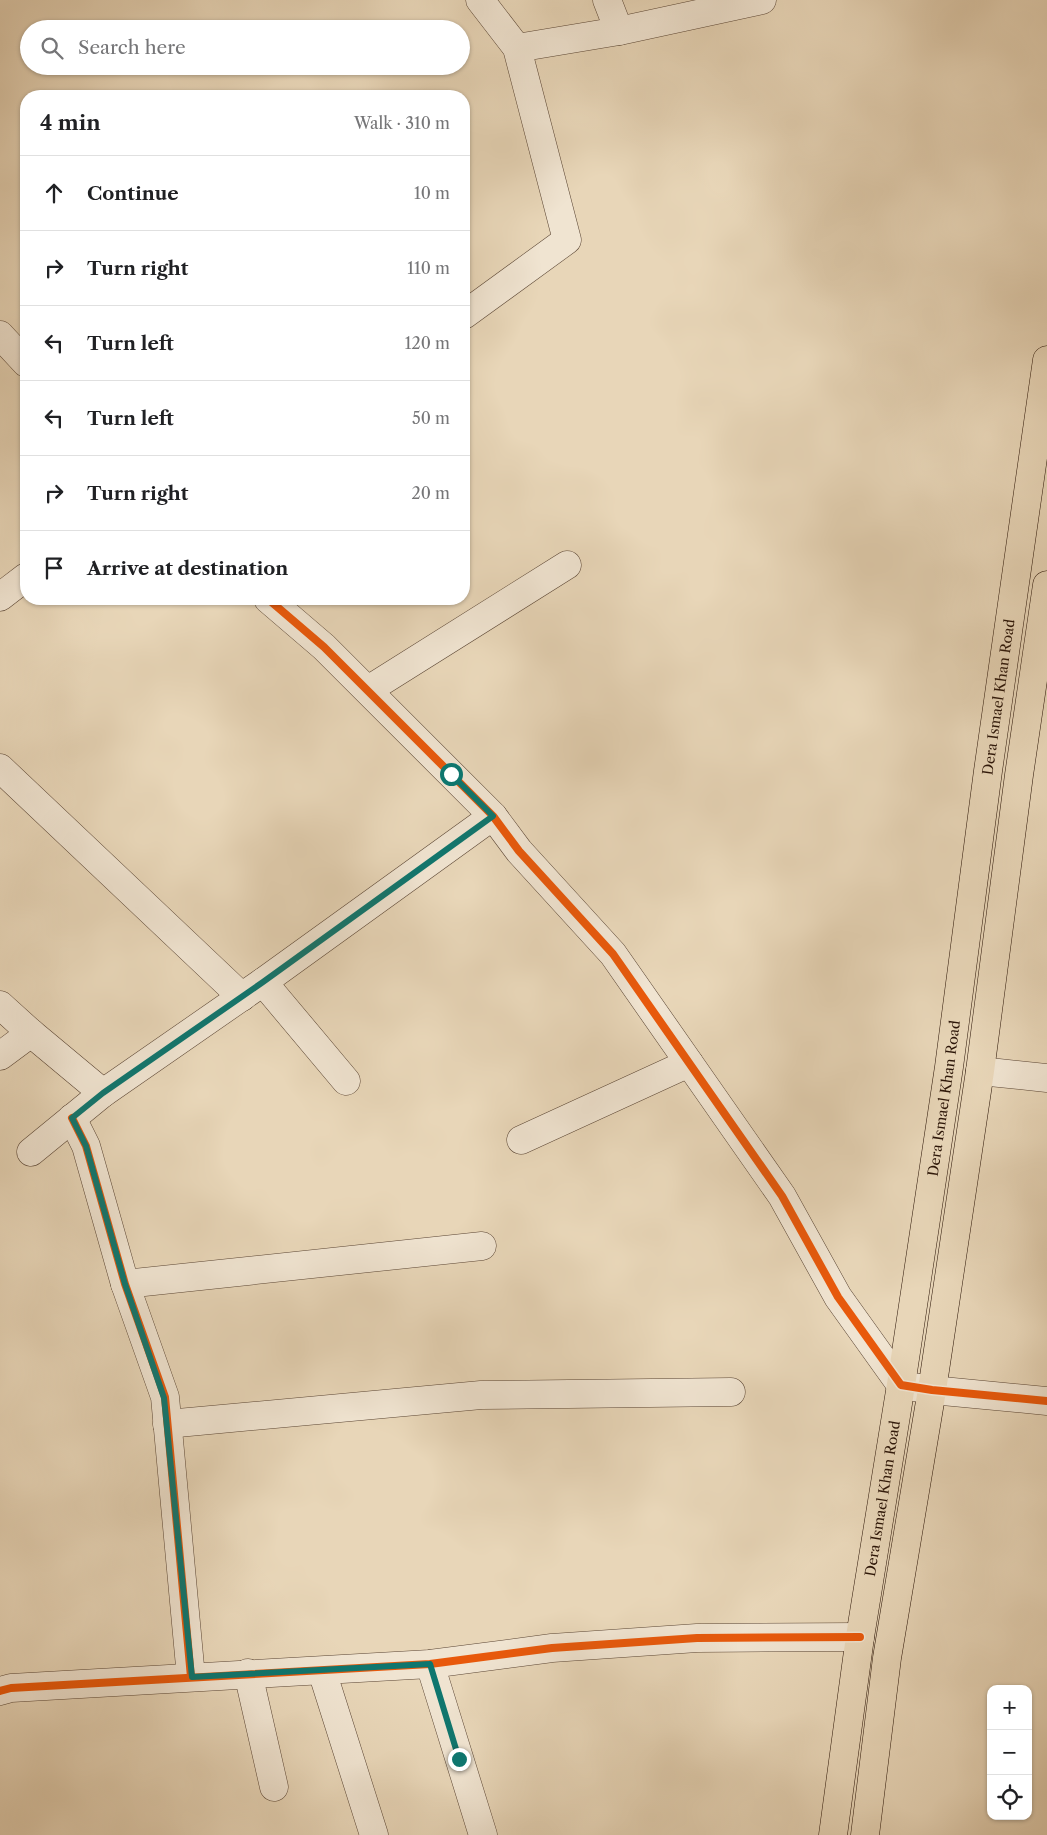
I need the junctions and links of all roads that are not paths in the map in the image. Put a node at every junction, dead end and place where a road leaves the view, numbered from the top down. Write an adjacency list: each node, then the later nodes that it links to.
1 (480, 0): 5 (street)
2 (607, 0): 4 (street)
3 (762, 0): 4 (street)
4 (619, 31): 5 (street)
5 (517, 48): 6 (street)
6 (470, 311)
7 (0, 335): 8 (street)
8 (20, 357)
9 (1047, 360): 10 (highway, Dera Ismael Khan Road)
10 (1040, 464): 33 (highway, Dera Ismael Khan Road)
11 (568, 565): 16 (street)
12 (20, 582): 14 (street)
13 (1047, 585): 24 (highway)
14 (0, 597)
15 (275, 605): 16 (street)
16 (368, 690): 18 (street)
17 (0, 768): 19 (street)
18 (493, 816): 19 (street); 23 (street)
19 (253, 990): 26 (street); 27 (street)
20 (0, 1005): 21 (street)
21 (31, 1033): 22 (street); 27 (street)
22 (0, 1056)
23 (689, 1063): 29 (street); 33 (street)
24 (980, 1071): 25 (street); 34 (highway)
25 (1047, 1078)
26 (346, 1081)
27 (103, 1093): 28 (street)
28 (72, 1118): 30 (street); 32 (street)
29 (521, 1140)
30 (32, 1152)
31 (482, 1246): 32 (street)
32 (125, 1284): 37 (street)
33 (901, 1385): 34 (street); 38 (highway, Dera Ismael Khan Road)
34 (932, 1390): 36 (street); 48 (highway)
35 (731, 1392): 37 (street)
36 (1047, 1401)
37 (167, 1424): 42 (street)
38 (860, 1637): 39 (street); 47 (highway, Dera Ismael Khan Road)
39 (430, 1664): 40 (street); 46 (street)
40 (322, 1671): 41 (street); 45 (street)
41 (248, 1674): 42 (street); 44 (street)
42 (192, 1677): 43 (street)
43 (0, 1691)
44 (274, 1787)
45 (374, 1835)
46 (483, 1835)
47 (833, 1835)
48 (865, 1835)

